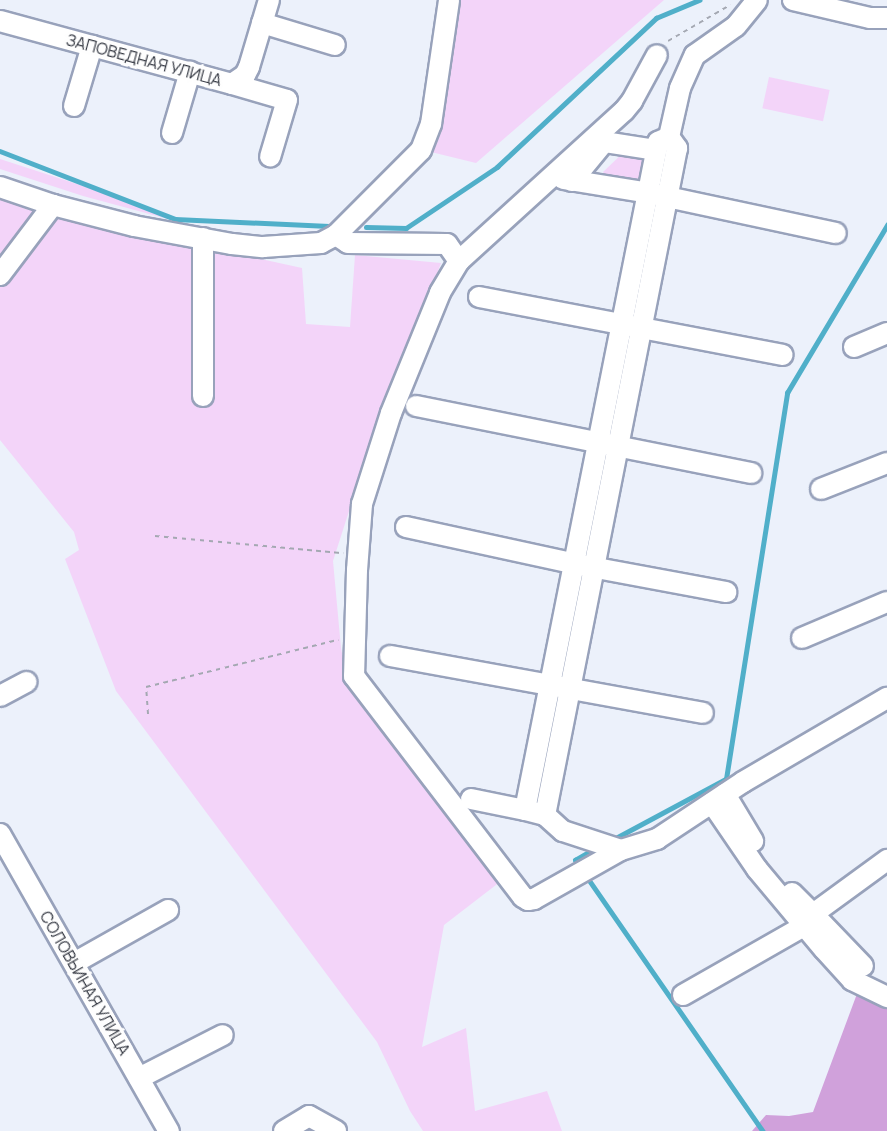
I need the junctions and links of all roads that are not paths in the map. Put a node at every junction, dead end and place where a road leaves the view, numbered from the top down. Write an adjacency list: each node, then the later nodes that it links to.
1 (269, 0): 7 (street, ЗАПОВЕДНАЯ УЛИЦА)
2 (449, 0): 21 (street)
3 (757, 0): 15 (street)
4 (793, 0): 5 (street)
5 (887, 18)
6 (0, 21): 9 (street, ЗАПОВЕДНАЯ УЛИЦА)
7 (262, 23): 8 (street); 12 (street, ЗАПОВЕДНАЯ УЛИЦА)
8 (334, 45)
9 (92, 46): 11 (street, ЗАПОВЕДНАЯ УЛИЦА); 13 (street)
10 (657, 55): 23 (street)
11 (190, 72): 12 (street, ЗАПОВЕДНАЯ УЛИЦА); 14 (street)
12 (232, 84): 16 (street)
13 (74, 106)
14 (172, 133)
15 (662, 144): 18 (street); 18 (street)
16 (270, 158)
17 (0, 187): 19 (street)
18 (658, 195): 20 (street); 26 (street)
19 (53, 205): 22 (street); 24 (street)
20 (836, 233)
21 (336, 235): 22 (street); 23 (street)
22 (203, 238): 30 (street)
23 (459, 261): 53 (street)
24 (0, 275)
25 (479, 297): 26 (street)
26 (633, 325): 29 (street); 32 (street)
27 (887, 333): 28 (street)
28 (854, 347)
29 (783, 355)
30 (203, 396)
31 (416, 406): 32 (street)
32 (609, 446): 34 (street); 37 (street)
33 (887, 463): 35 (street)
34 (751, 473)
35 (821, 489)
36 (406, 526): 37 (street)
37 (584, 566): 38 (street); 43 (street); 44 (street)
38 (726, 592)
39 (887, 602): 40 (street)
40 (802, 638)
41 (390, 656): 43 (street)
42 (26, 682): 45 (street)
43 (550, 687): 44 (street); 50 (street)
44 (570, 689): 47 (street); 51 (street)
45 (0, 696)
46 (887, 698): 49 (street)
47 (703, 713)
48 (471, 799): 50 (street)
49 (718, 799): 53 (street); 56 (street)
50 (525, 810): 51 (street)
51 (545, 815): 53 (street)
52 (0, 834): 57 (street, СОЛОВЬИНАЯ УЛИЦА)
53 (621, 850)
54 (887, 860): 56 (street)
55 (168, 910): 57 (street)
56 (809, 920): 58 (street); 59 (street); 60 (street)
57 (74, 963): 62 (street, СОЛОВЬИНАЯ УЛИЦА)
58 (863, 966)
59 (682, 995)
60 (887, 997)
61 (223, 1035): 62 (street)
62 (139, 1078): 63 (street, СОЛОВЬИНАЯ УЛИЦА)
63 (169, 1131)
64 (284, 1131): 65 (street)
65 (336, 1131)

